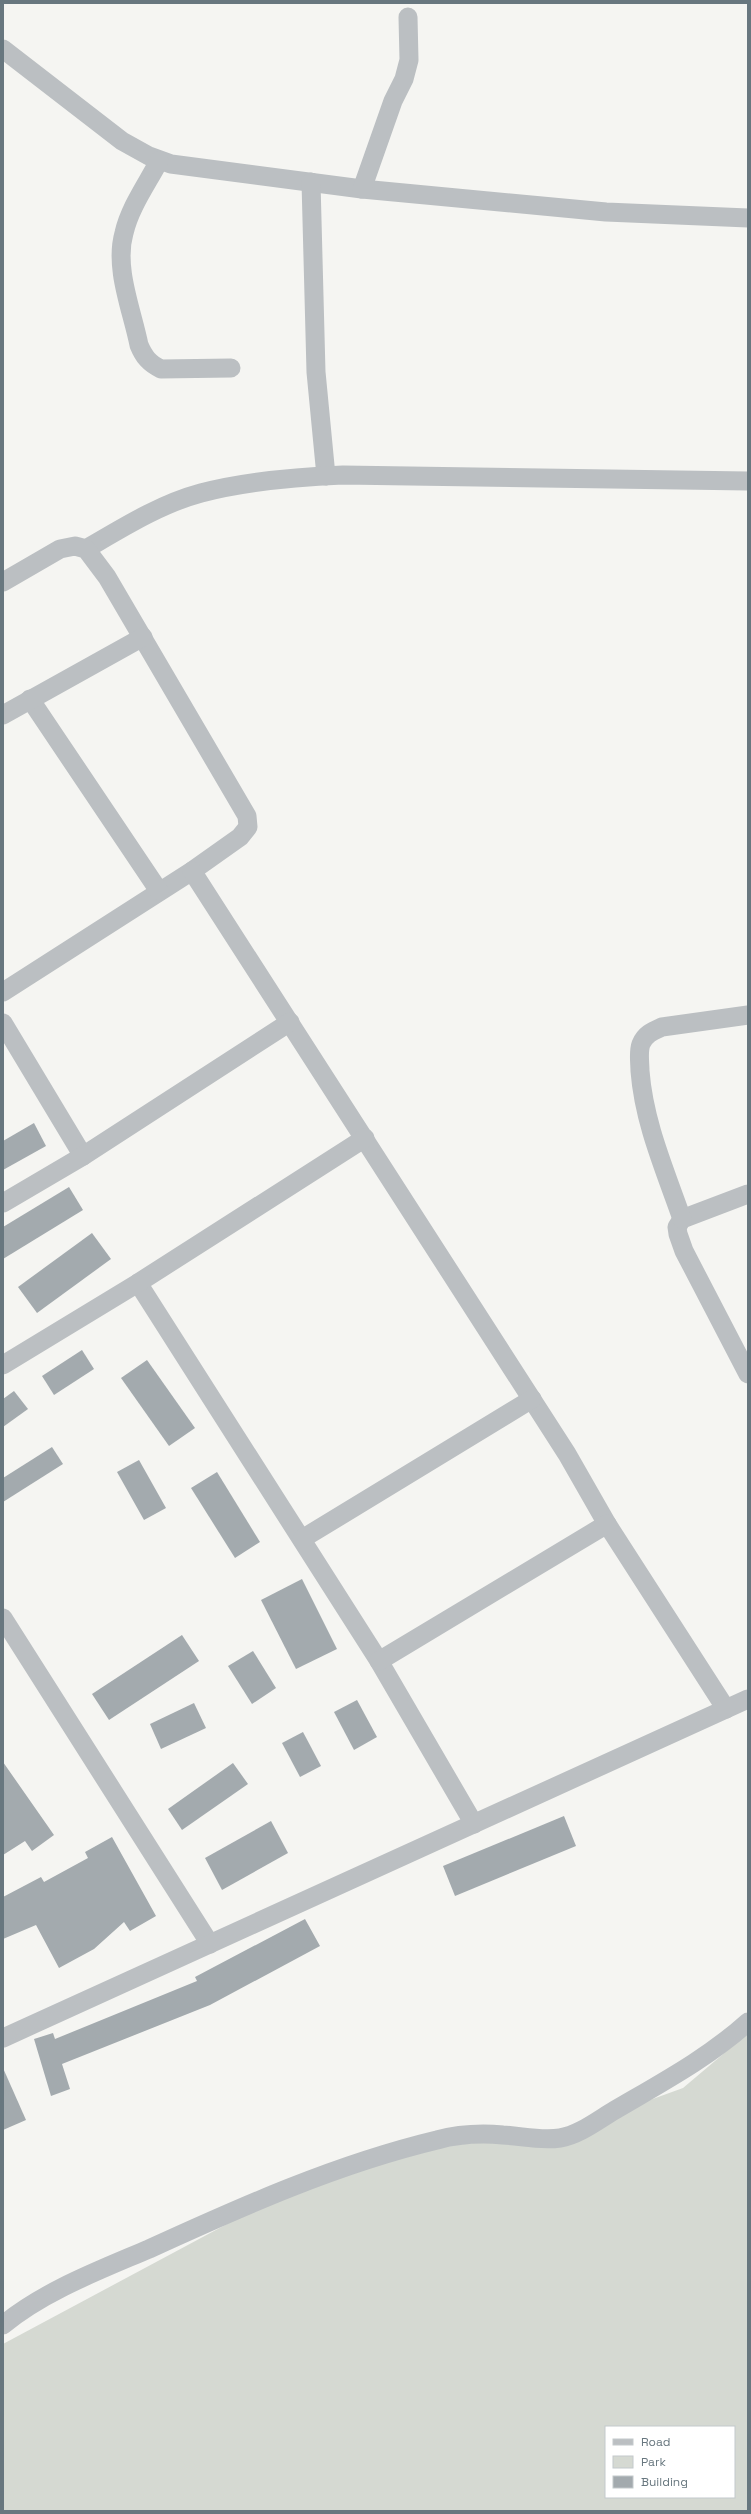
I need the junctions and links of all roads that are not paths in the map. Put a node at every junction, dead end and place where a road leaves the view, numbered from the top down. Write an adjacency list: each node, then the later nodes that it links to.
1 (408, 17): 5 (street)
2 (3, 49): 3 (street)
3 (159, 161): 4 (street); 7 (street)
4 (311, 182): 5 (street); 8 (street)
5 (362, 189): 6 (street)
6 (748, 218)
7 (231, 368)
8 (326, 476): 9 (street); 10 (street)
9 (748, 481)
10 (86, 549): 11 (street); 12 (street)
11 (3, 582)
12 (143, 637): 13 (street); 15 (street)
13 (30, 699): 14 (street); 16 (street)
14 (3, 715)
15 (192, 871): 16 (street); 19 (street)
16 (159, 891): 17 (street)
17 (3, 992)
18 (748, 1015): 25 (street)
19 (290, 1022): 21 (street); 22 (street)
20 (3, 1023): 22 (street)
21 (365, 1138): 26 (street); 29 (street)
22 (83, 1156): 24 (street)
23 (748, 1194): 25 (street)
24 (3, 1203)
25 (682, 1219): 28 (street)
26 (138, 1283): 27 (street); 31 (street)
27 (3, 1365)
28 (748, 1374)
29 (532, 1399): 30 (street); 31 (street)
30 (607, 1524): 33 (street); 35 (street)
31 (302, 1539): 33 (street)
32 (3, 1618): 37 (street)
33 (379, 1661): 36 (street)
34 (748, 1699): 35 (street)
35 (726, 1709): 36 (street)
36 (474, 1824): 37 (street)
37 (210, 1944): 39 (street)
38 (748, 2022): 40 (street)
39 (3, 2038)
40 (3, 2325)

